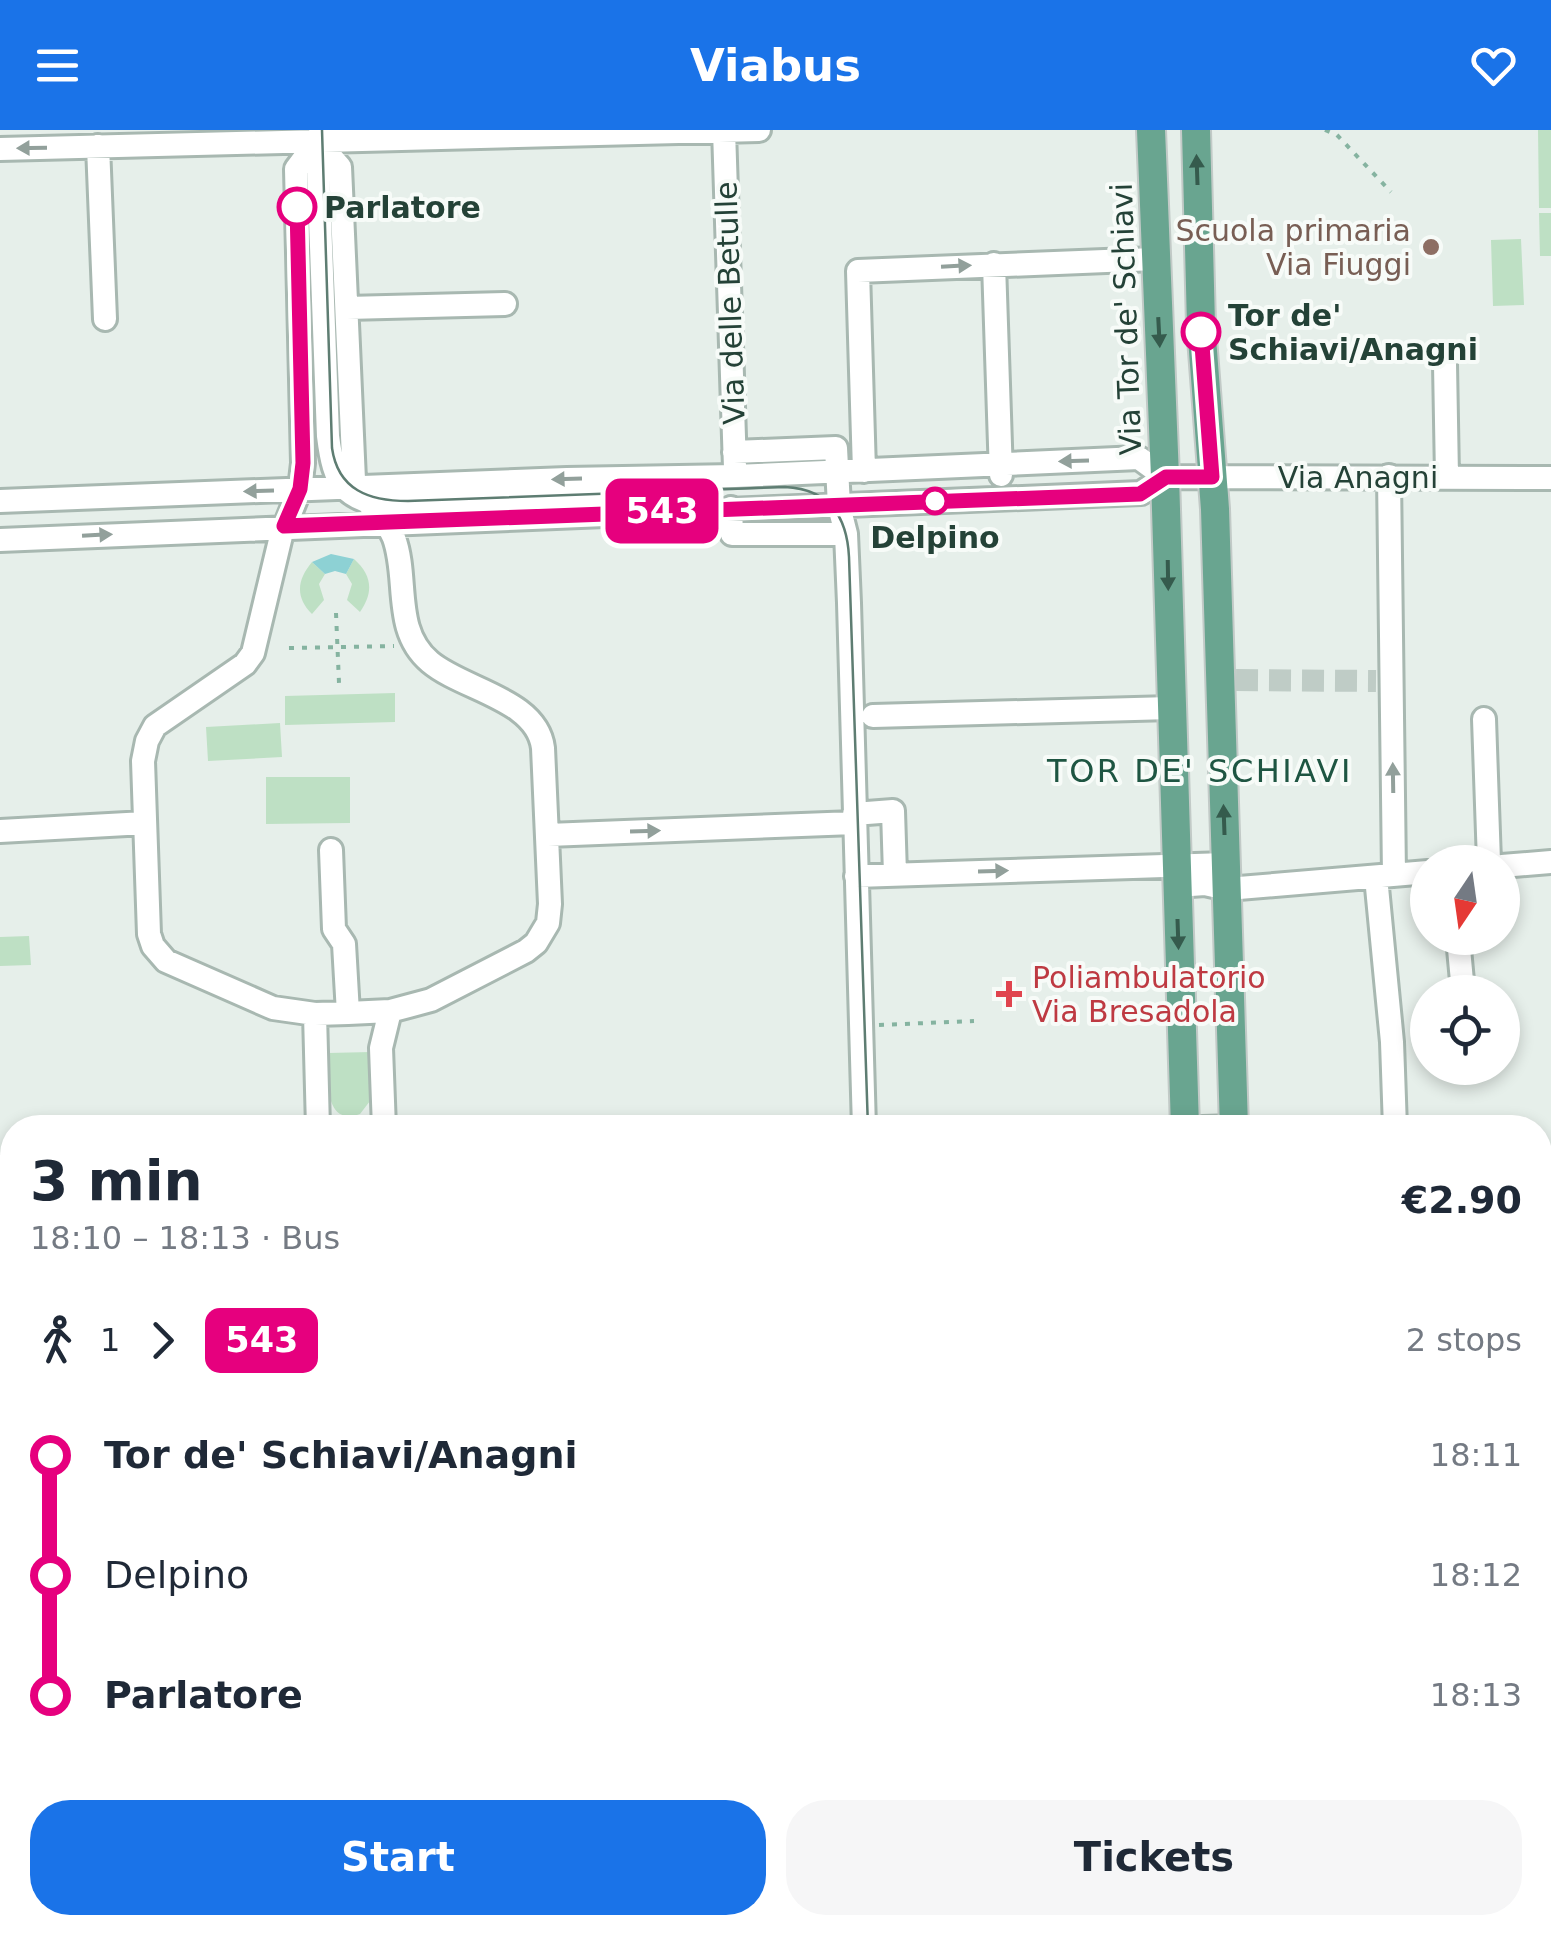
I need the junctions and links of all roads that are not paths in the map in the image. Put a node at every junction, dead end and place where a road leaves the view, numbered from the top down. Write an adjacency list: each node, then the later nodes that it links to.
1 (724, 130): 2 (street); 5 (street); 14 (street, Via delle Betulle)
2 (759, 130)
3 (1151, 130): 8 (main road, Via Tor de' Schiavi)
4 (1196, 130): 20 (main road, one-way to 4)
5 (317, 135): 6 (street); 11 (street); 23 (street); 26 (street)
6 (98, 146): 7 (street, one-way to 7); 12 (street)
7 (0, 149)
8 (1155, 259): 9 (street); 19 (main road, Via Tor de' Schiavi, one-way to 19)
9 (994, 264): 15 (street); 16 (street, one-way to 9)
10 (505, 304): 11 (street)
11 (347, 308): 26 (street)
12 (106, 318)
13 (1445, 364): 21 (street)
14 (734, 452): 17 (street); 24 (street, Via delle Betulle)
15 (1000, 464): 16 (street); 19 (street, one-way to 15); 25 (street)
16 (864, 470): 17 (street)
17 (838, 472): 24 (street); 28 (street)
18 (1389, 476): 20 (street, Via Anagni); 21 (street, Via Anagni); 48 (street, one-way to 18)
19 (1166, 477): 20 (street, Via Anagni); 25 (street); 32 (main road, Via Tor de' Schiavi, one-way to 32)
20 (1212, 477): 47 (main road, one-way to 20)
21 (1446, 477): 22 (street, Via Anagni)
22 (1551, 478)
23 (300, 489): 26 (street); 27 (street, one-way to 27); 29 (street)
24 (733, 492): 26 (street); 26 (street, one-way to 26); 28 (street); 30 (street)
25 (1002, 499): 28 (street)
26 (363, 500): 29 (street); 38 (street)
27 (0, 501)
28 (838, 506): 30 (street)
29 (284, 526): 31 (street, one-way to 29); 36 (street)
30 (846, 534): 35 (street)
31 (0, 540)
32 (1171, 708): 33 (street); 46 (main road, Via Tor de' Schiavi)
33 (873, 716)
34 (1484, 720): 39 (street)
35 (854, 818): 38 (street, one-way to 35); 43 (street); 45 (street)
36 (145, 823): 37 (street); 51 (street)
37 (0, 831)
38 (548, 835): 49 (street)
39 (1488, 845)
40 (330, 850): 50 (street)
41 (1551, 862): 42 (street)
42 (1520, 865)
43 (895, 874): 45 (street); 46 (street, one-way to 46)
44 (1410, 874): 48 (street)
45 (856, 876): 54 (street)
46 (1176, 876): 47 (street); 55 (main road, Via Tor de' Schiavi, one-way to 55)
47 (1226, 876): 48 (street); 56 (main road)
48 (1385, 876): 57 (street)
49 (390, 1011): 50 (street); 53 (street)
50 (348, 1013): 51 (street)
51 (316, 1014): 52 (street)
52 (318, 1115)
53 (384, 1115)
54 (864, 1115)
55 (1185, 1115)
56 (1234, 1115)
57 (1395, 1115)

